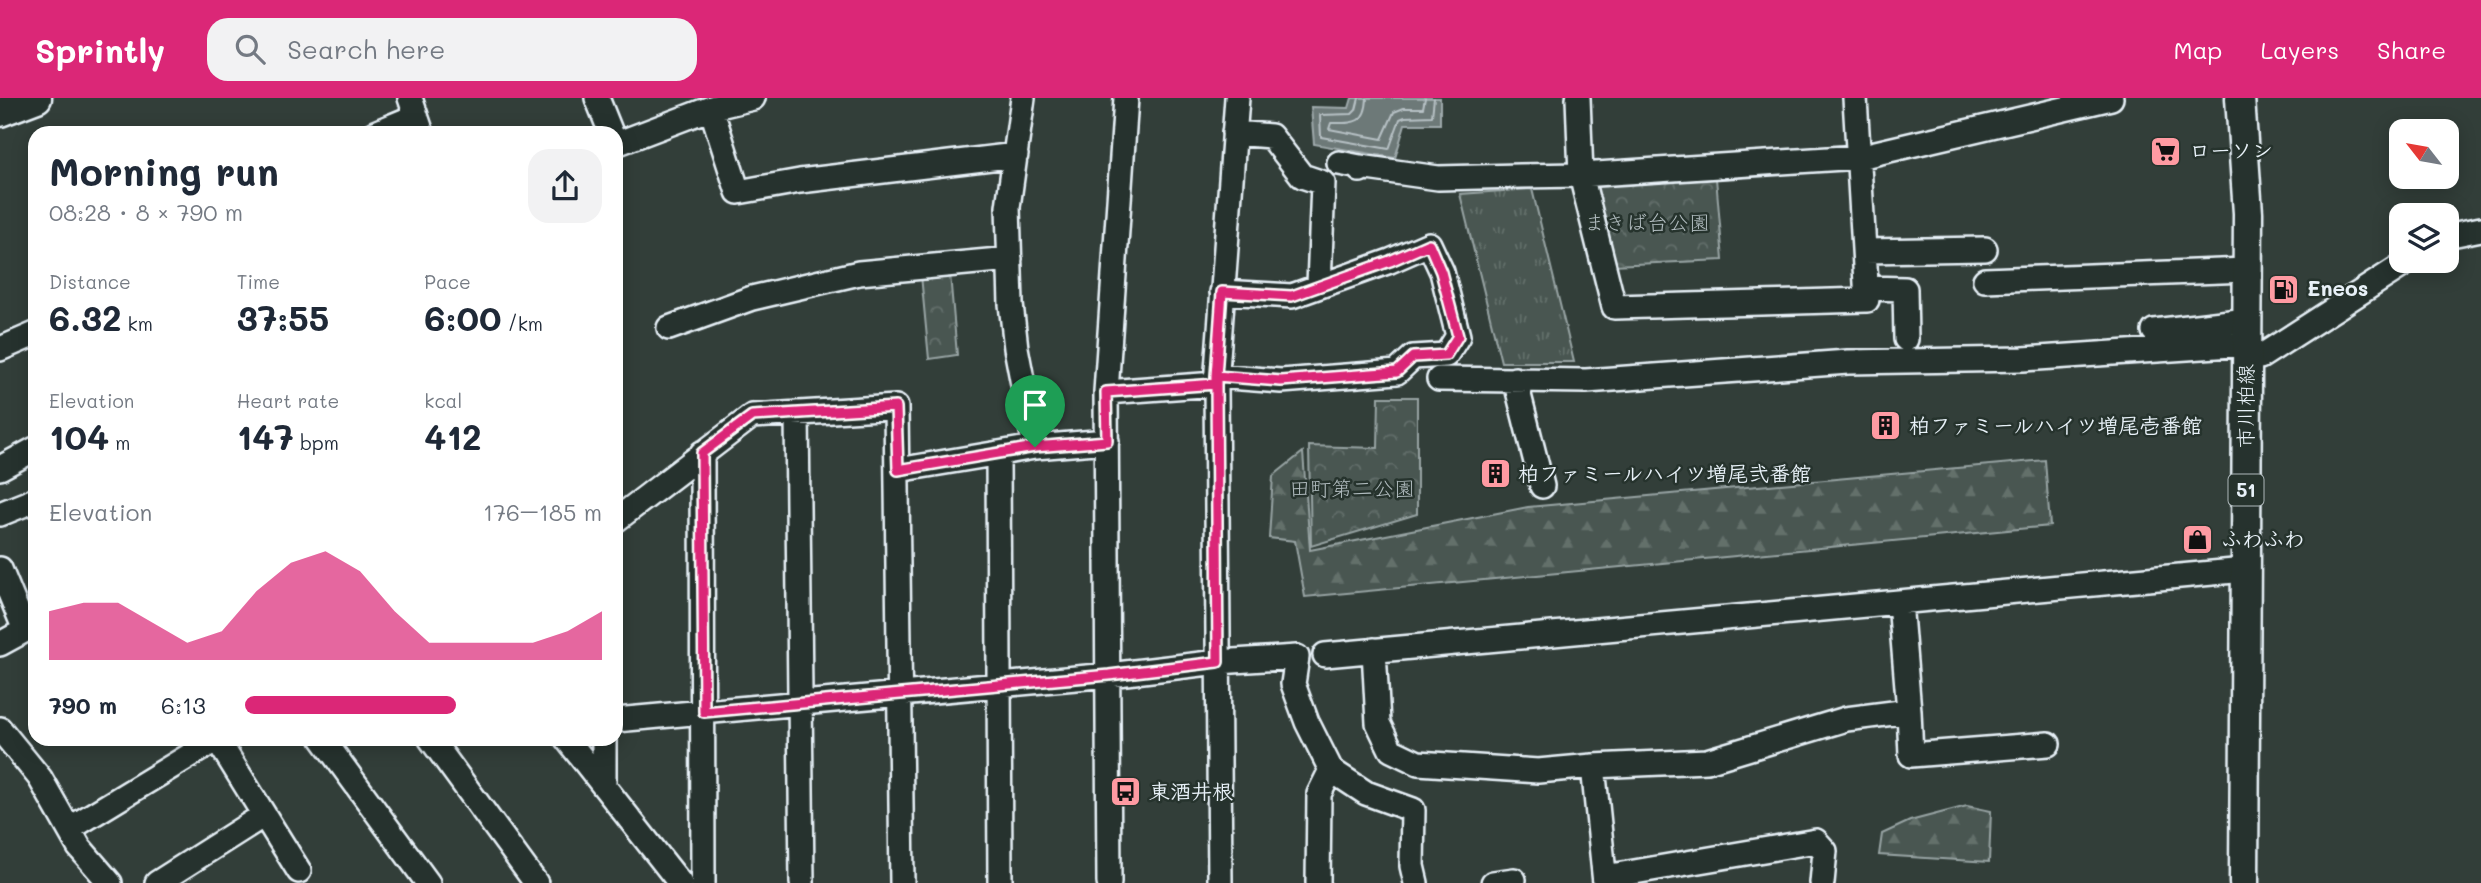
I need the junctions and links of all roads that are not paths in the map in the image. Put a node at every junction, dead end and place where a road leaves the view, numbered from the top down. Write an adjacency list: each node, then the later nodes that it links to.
1 (37, 98): 12 (main road)
2 (597, 98): 15 (street)
3 (753, 98): 11 (street)
4 (1023, 98): 18 (street)
5 (1126, 98): 42 (street)
6 (1237, 98): 16 (street)
7 (1578, 98): 21 (street)
8 (1855, 98): 19 (street)
9 (2111, 98): 19 (street)
10 (2240, 98): 27 (main road, 市川柏線 / 51)
11 (711, 108): 17 (street); 18 (street)
12 (0, 112)
13 (416, 116): 14 (street)
14 (392, 126)
15 (608, 126)
16 (1234, 133): 30 (street); 32 (street)
17 (623, 141)
18 (1016, 155): 26 (street)
19 (1859, 156): 21 (street); 25 (street)
20 (1353, 167): 21 (street)
21 (1581, 175): 31 (street)
22 (2481, 229): 23 (street)
23 (2459, 233)
24 (1984, 248): 25 (street)
25 (1865, 251): 31 (street)
26 (1010, 259): 33 (street); 45 (street)
27 (2247, 270): 29 (street); 37 (main road, 市川柏線 / 51)
28 (2391, 273): 37 (street)
29 (1985, 280)
30 (1319, 285): 32 (street); 41 (street)
31 (1866, 288): 36 (street)
32 (1222, 292): 41 (street)
33 (669, 328)
34 (2154, 331): 37 (street)
35 (28, 337): 38 (street)
36 (1906, 339)
37 (2247, 341): 40 (street); 56 (main road, 市川柏線 / 51)
38 (0, 349)
39 (1439, 379): 40 (street)
40 (1515, 379): 51 (street)
41 (1216, 380): 42 (street); 63 (street)
42 (1106, 392): 44 (street)
43 (797, 413): 47 (street); 50 (street); 67 (street)
44 (1107, 441): 45 (street); 64 (street)
45 (1035, 447): 48 (street)
46 (28, 453): 49 (street)
47 (702, 453): 54 (street); 69 (street)
48 (998, 453): 50 (street); 65 (street)
49 (0, 468)
50 (898, 470): 66 (street)
51 (1542, 486)
52 (28, 503): 53 (street)
53 (0, 514)
54 (623, 515)
55 (0, 569): 58 (street)
56 (2245, 570): 57 (street); 100 (main road, 市川柏線 / 51)
57 (1900, 602): 61 (street); 68 (street)
58 (28, 623)
59 (28, 628): 60 (street)
60 (0, 644)
61 (1374, 650): 62 (street); 79 (street)
62 (1325, 655)
63 (1218, 662): 64 (street); 80 (street); 96 (street)
64 (1109, 675): 65 (street); 95 (street)
65 (999, 685): 66 (street); 94 (street)
66 (899, 694): 67 (street); 93 (street)
67 (800, 703): 69 (street); 92 (street)
68 (1909, 711): 72 (street); 79 (street)
69 (704, 712): 70 (street); 91 (street)
70 (623, 719)
71 (0, 729): 83 (street)
72 (2048, 744)
73 (205, 746): 83 (street)
74 (221, 746): 82 (street)
75 (328, 746): 88 (street)
76 (436, 746): 89 (street)
77 (572, 746): 81 (street)
78 (604, 746): 81 (street)
79 (1593, 766): 85 (street)
80 (1331, 770): 97 (street); 98 (street)
81 (604, 786): 90 (street)
82 (264, 815): 84 (street); 87 (street)
83 (69, 829): 86 (street)
84 (299, 871)
85 (1605, 880): 99 (street)
86 (110, 883)
87 (157, 883)
88 (428, 883)
89 (536, 883)
90 (680, 883)
91 (703, 883)
92 (802, 883)
93 (902, 883)
94 (1000, 883)
95 (1109, 883)
96 (1220, 883)
97 (1318, 883)
98 (1416, 883)
99 (1822, 883)
100 (2244, 883)

